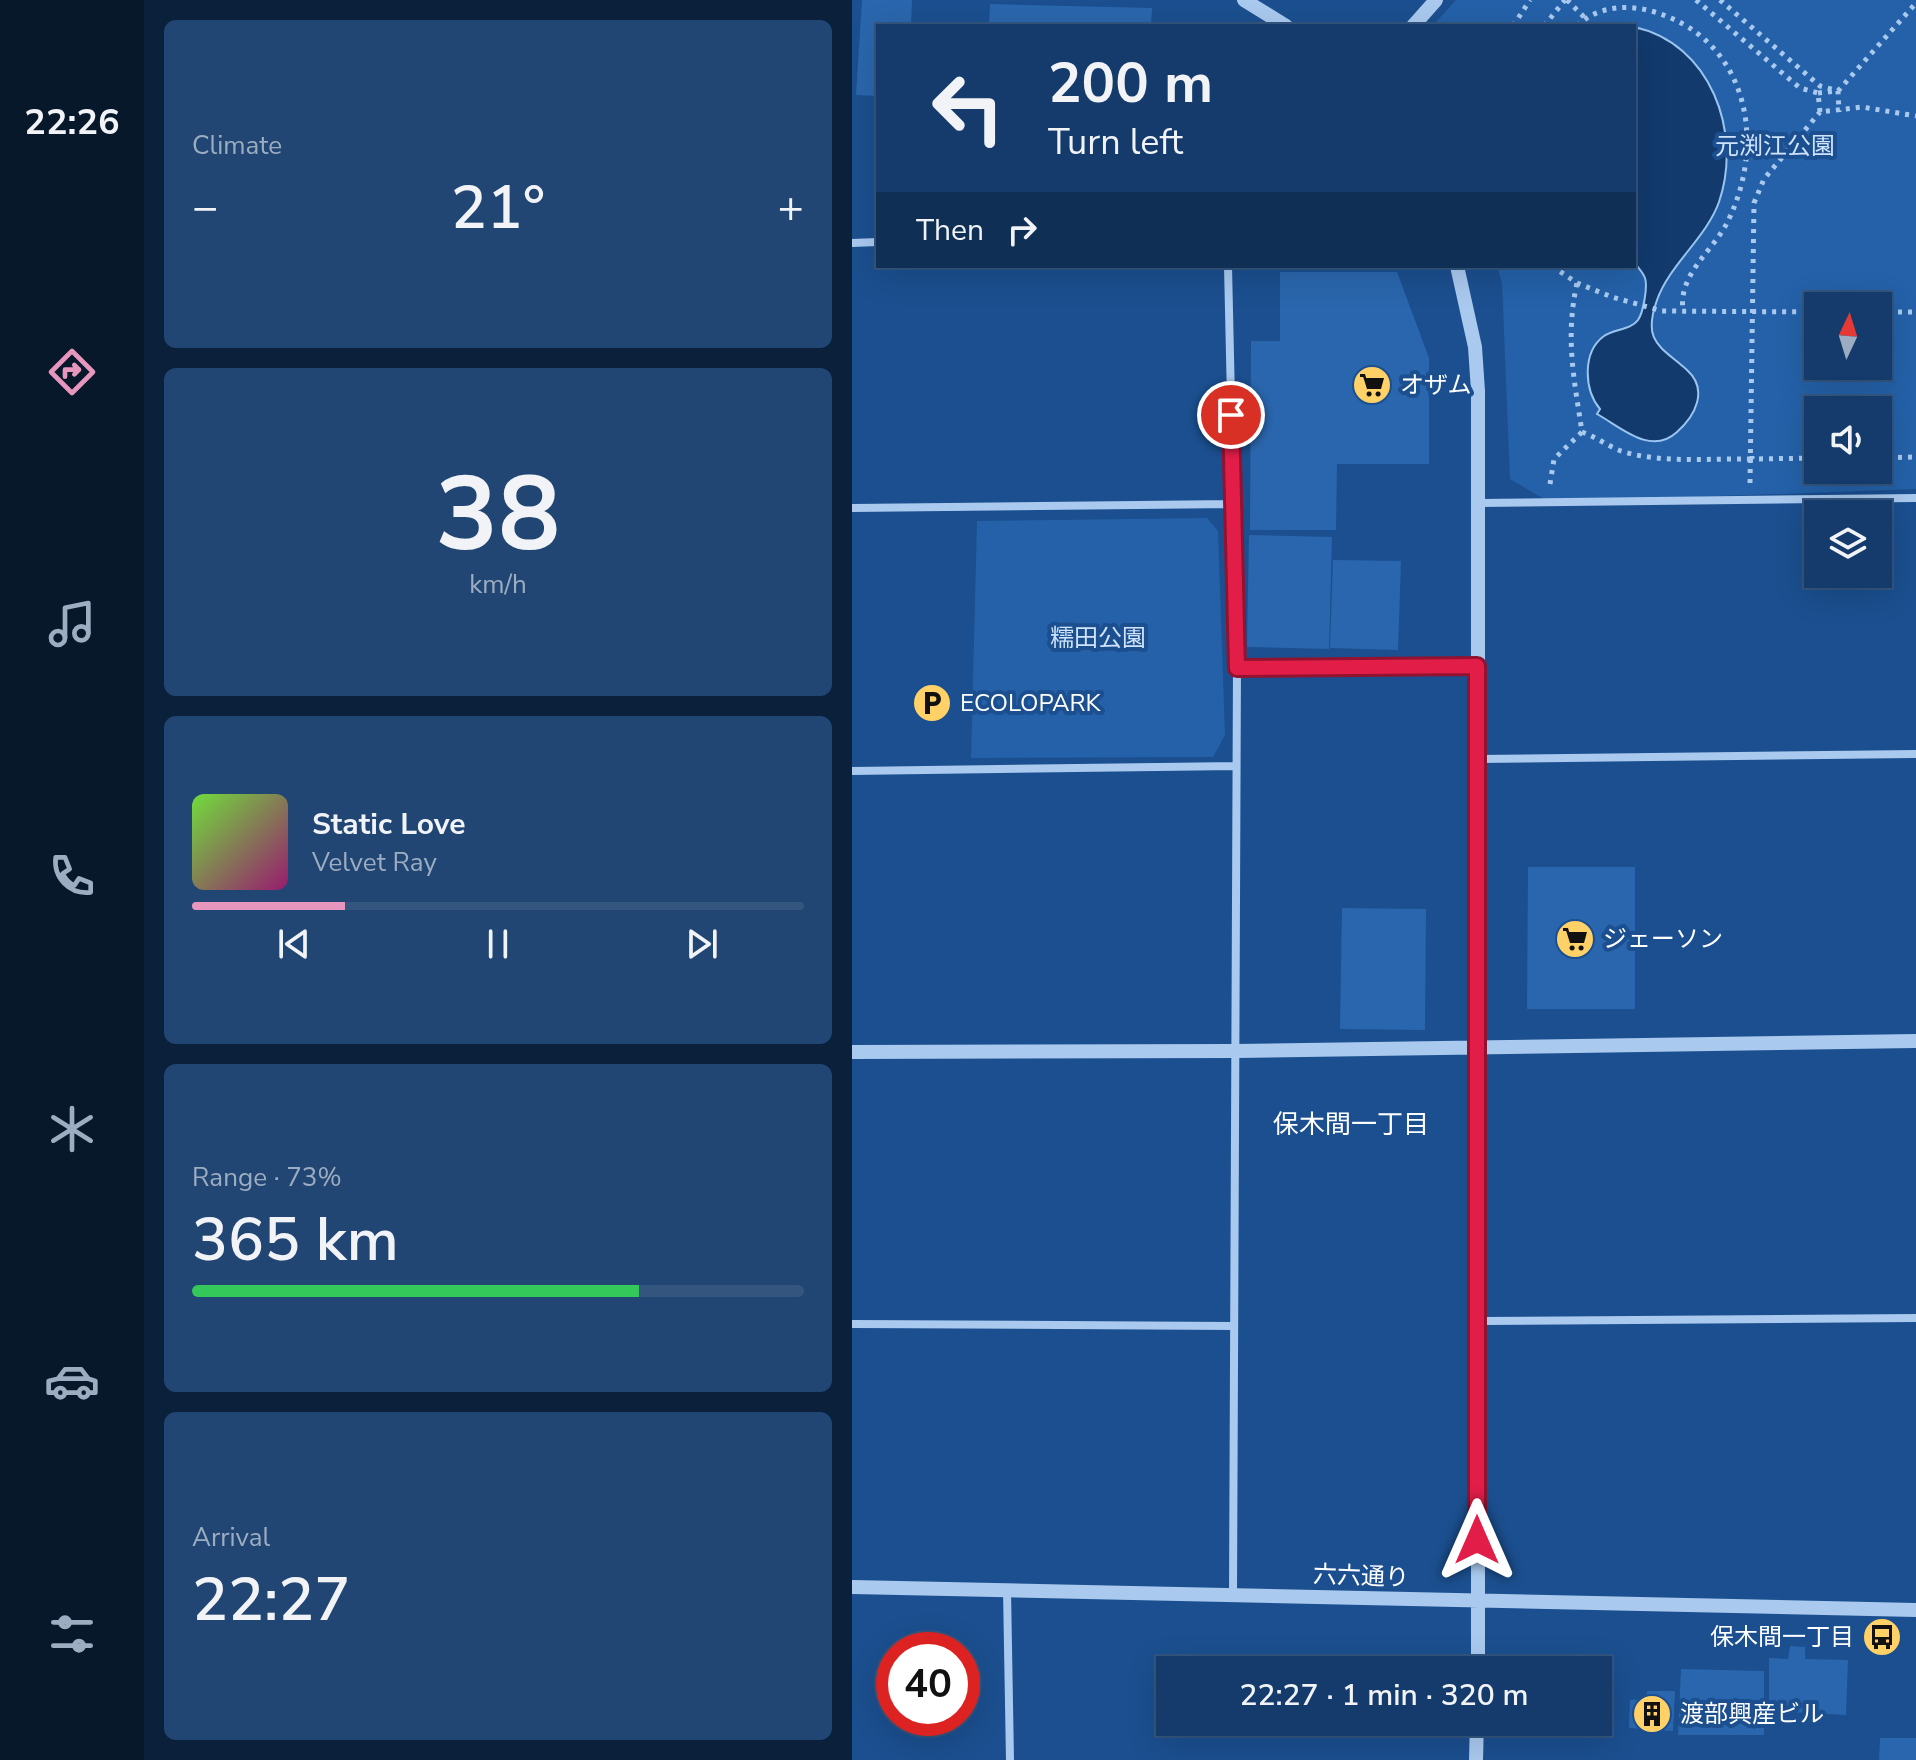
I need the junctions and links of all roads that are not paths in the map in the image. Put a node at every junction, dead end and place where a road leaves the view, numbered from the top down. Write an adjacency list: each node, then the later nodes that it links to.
1 (1244, 0): 3 (street)
2 (1436, 0): 4 (street)
3 (1283, 24)
4 (1415, 24)
5 (876, 242): 6 (street)
6 (852, 243)
7 (1228, 268): 11 (street)
8 (1457, 268): 10 (street)
9 (1916, 498): 10 (street)
10 (1480, 503): 13 (street)
11 (1233, 504): 12 (street); 14 (street)
12 (852, 508)
13 (1477, 666): 14 (street); 16 (street)
14 (1237, 668): 17 (street)
15 (1916, 754): 16 (street)
16 (1478, 759): 20 (street)
17 (1236, 766): 18 (street); 21 (street)
18 (852, 771)
19 (1916, 1041): 20 (street)
20 (1477, 1047): 21 (street); 24 (street)
21 (1236, 1051): 22 (street); 26 (street)
22 (852, 1052)
23 (1916, 1318): 24 (street)
24 (1478, 1321): 30 (street)
25 (852, 1324): 26 (street)
26 (1234, 1326): 29 (street)
27 (852, 1587): 28 (street, 六六通り)
28 (1007, 1590): 29 (street, 六六通り); 34 (street)
29 (1233, 1595): 30 (street, 六六通り)
30 (1478, 1600): 31 (street, 六六通り); 32 (street)
31 (1916, 1610)
32 (1478, 1656)
33 (1477, 1736): 35 (street)
34 (1010, 1760)
35 (1476, 1760)

